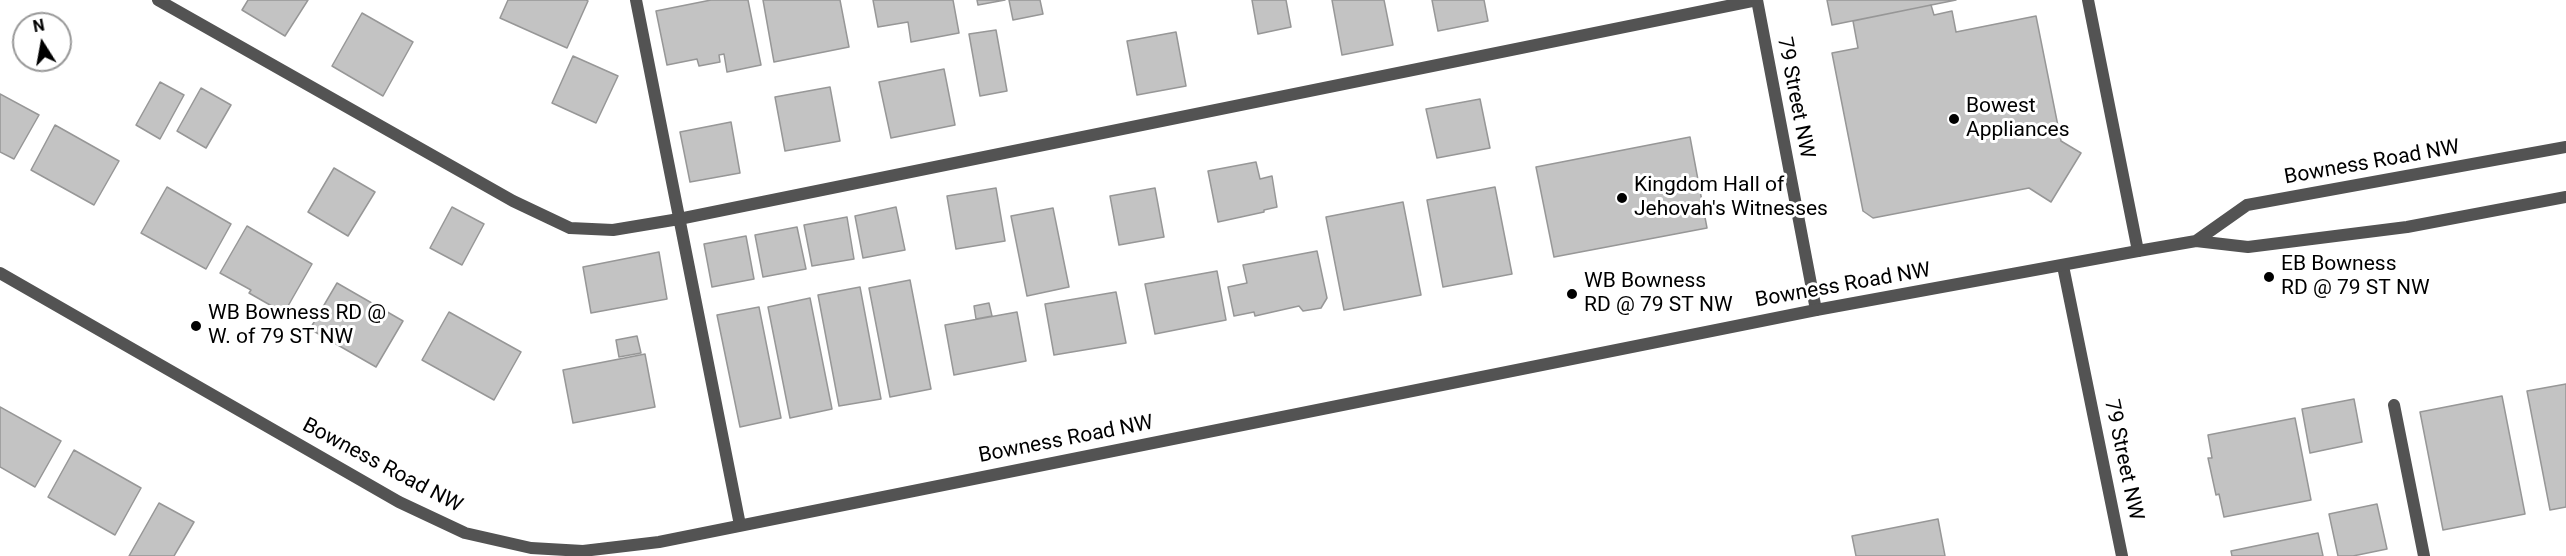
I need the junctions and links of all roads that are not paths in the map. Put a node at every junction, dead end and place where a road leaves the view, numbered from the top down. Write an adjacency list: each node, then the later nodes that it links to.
1 (158, 0): 7 (street)
2 (636, 0): 7 (street)
3 (1757, 0): 7 (street); 12 (street, 79 Street NW)
4 (2088, 0): 9 (street)
5 (2566, 147): 8 (street, Bowness Road NW)
6 (2566, 197): 8 (street, Bowness Road NW)
7 (679, 219): 14 (street)
8 (2196, 241): 9 (street, Bowness Road NW)
9 (2138, 251): 10 (street, Bowness Road NW)
10 (2063, 266): 12 (street, Bowness Road NW); 15 (street, 79 Street NW)
11 (0, 273): 14 (street, Bowness Road NW)
12 (1816, 310): 14 (street, Bowness Road NW)
13 (2394, 405): 16 (street)
14 (740, 525)
15 (2122, 556)
16 (2424, 556)

